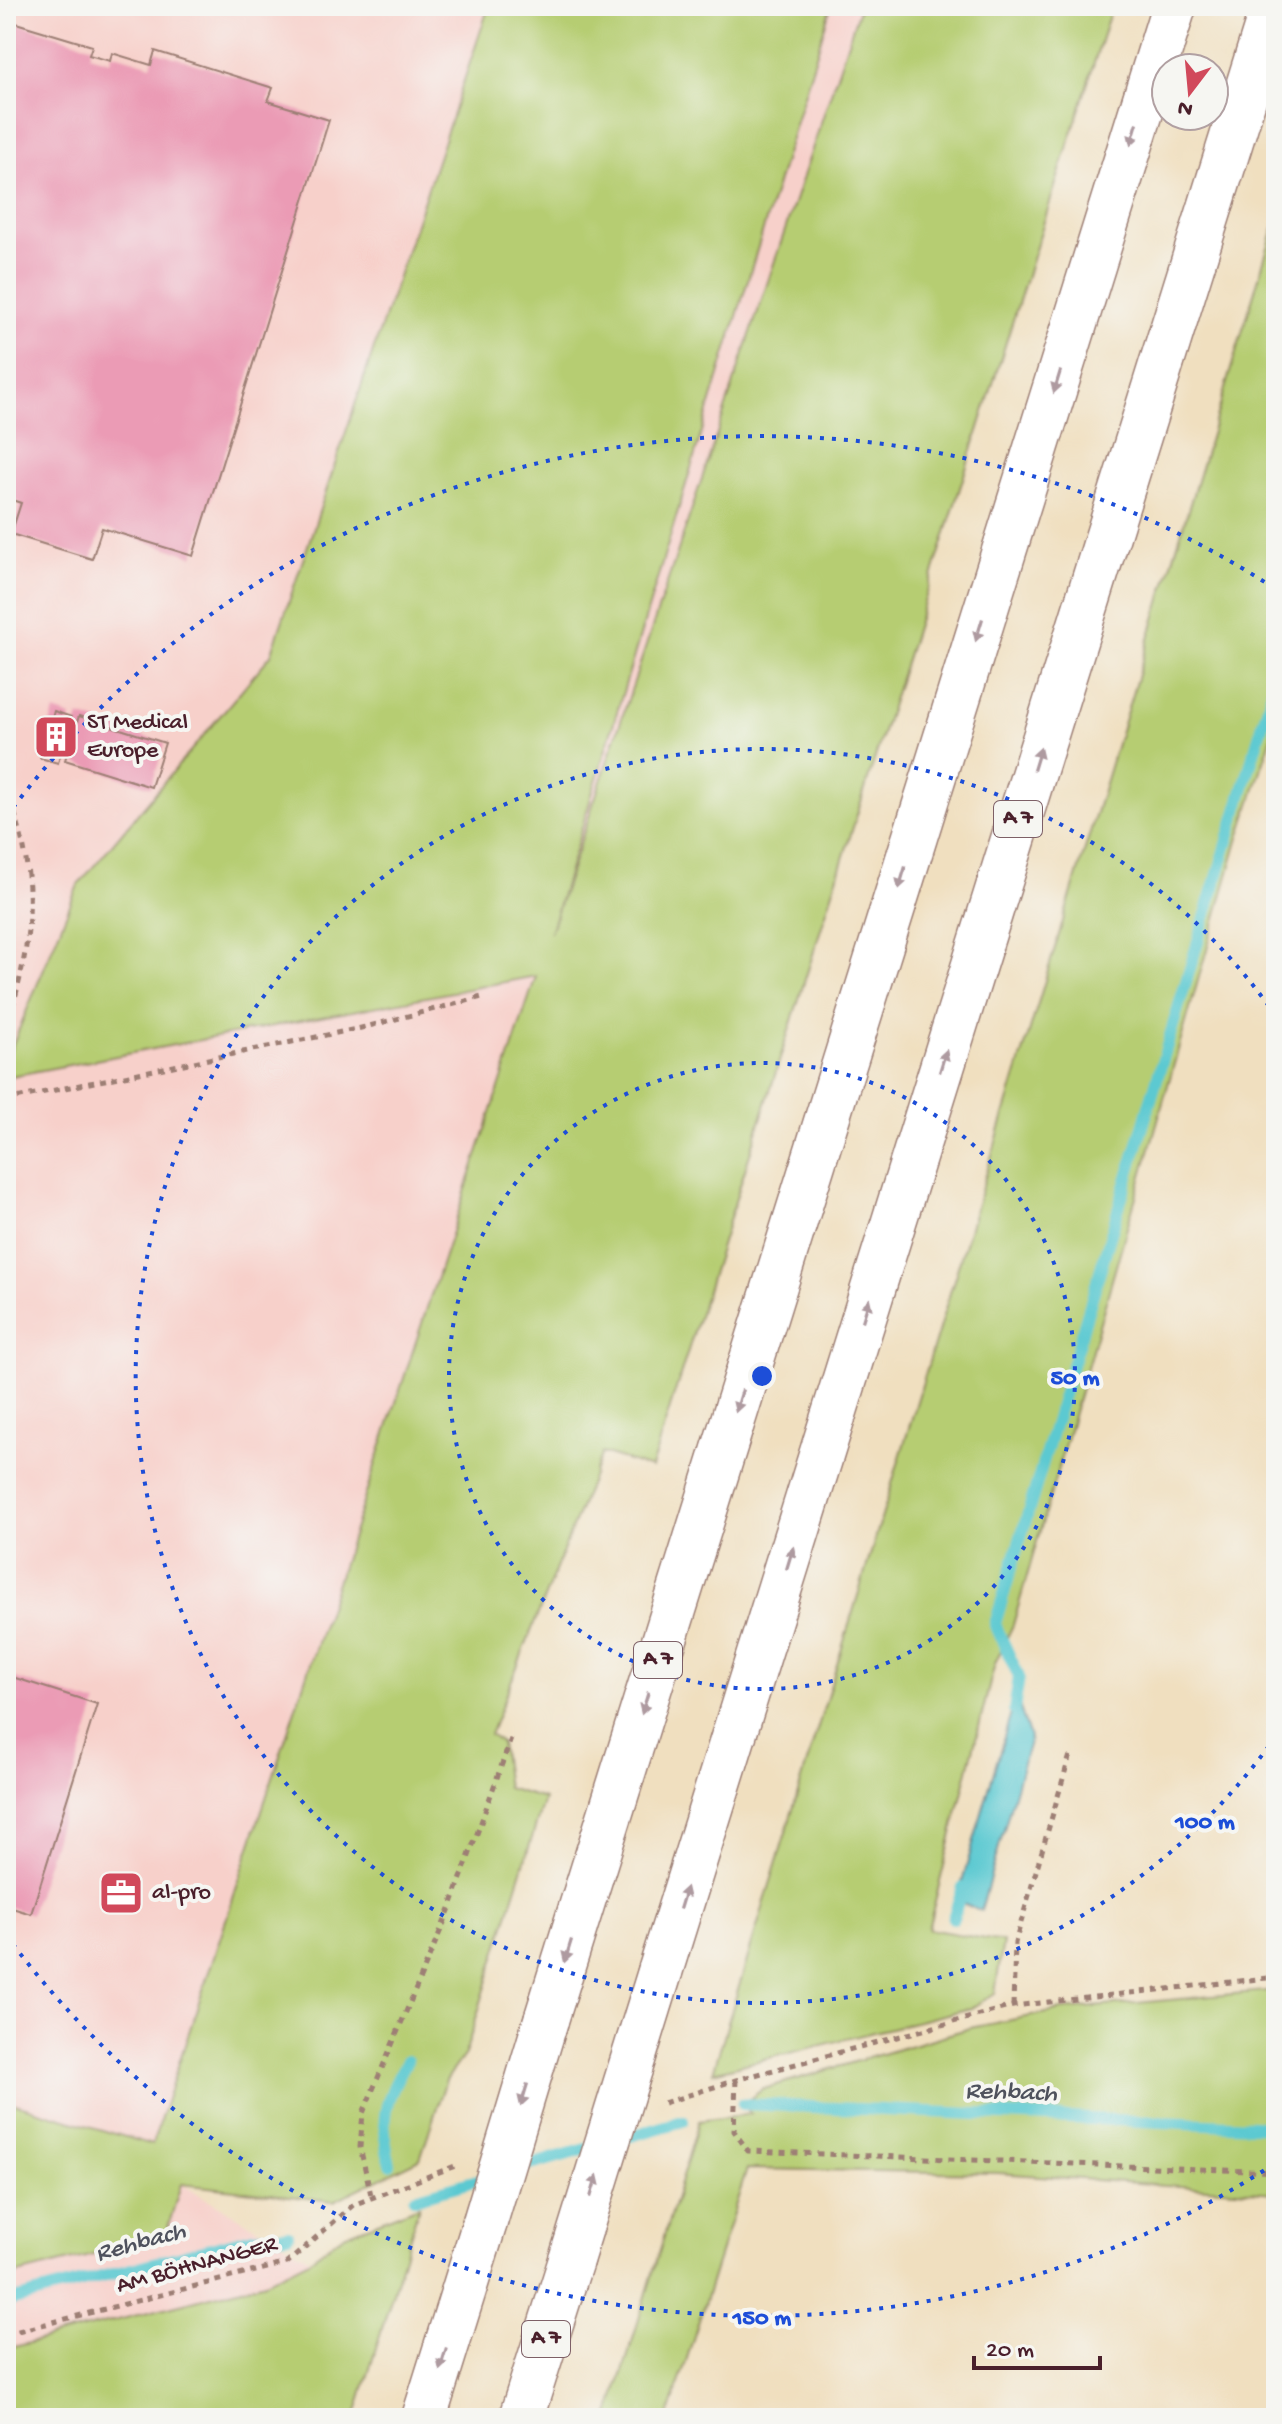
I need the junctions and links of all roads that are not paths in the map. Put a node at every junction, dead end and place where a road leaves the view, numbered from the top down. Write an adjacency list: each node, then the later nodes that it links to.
1 (1174, 6): 3 (highway, A 7, one-way to 3, bridge)
2 (1273, 6): 4 (highway, A 7, one-way to 2, bridge)
3 (424, 2418)
4 (521, 2418)

